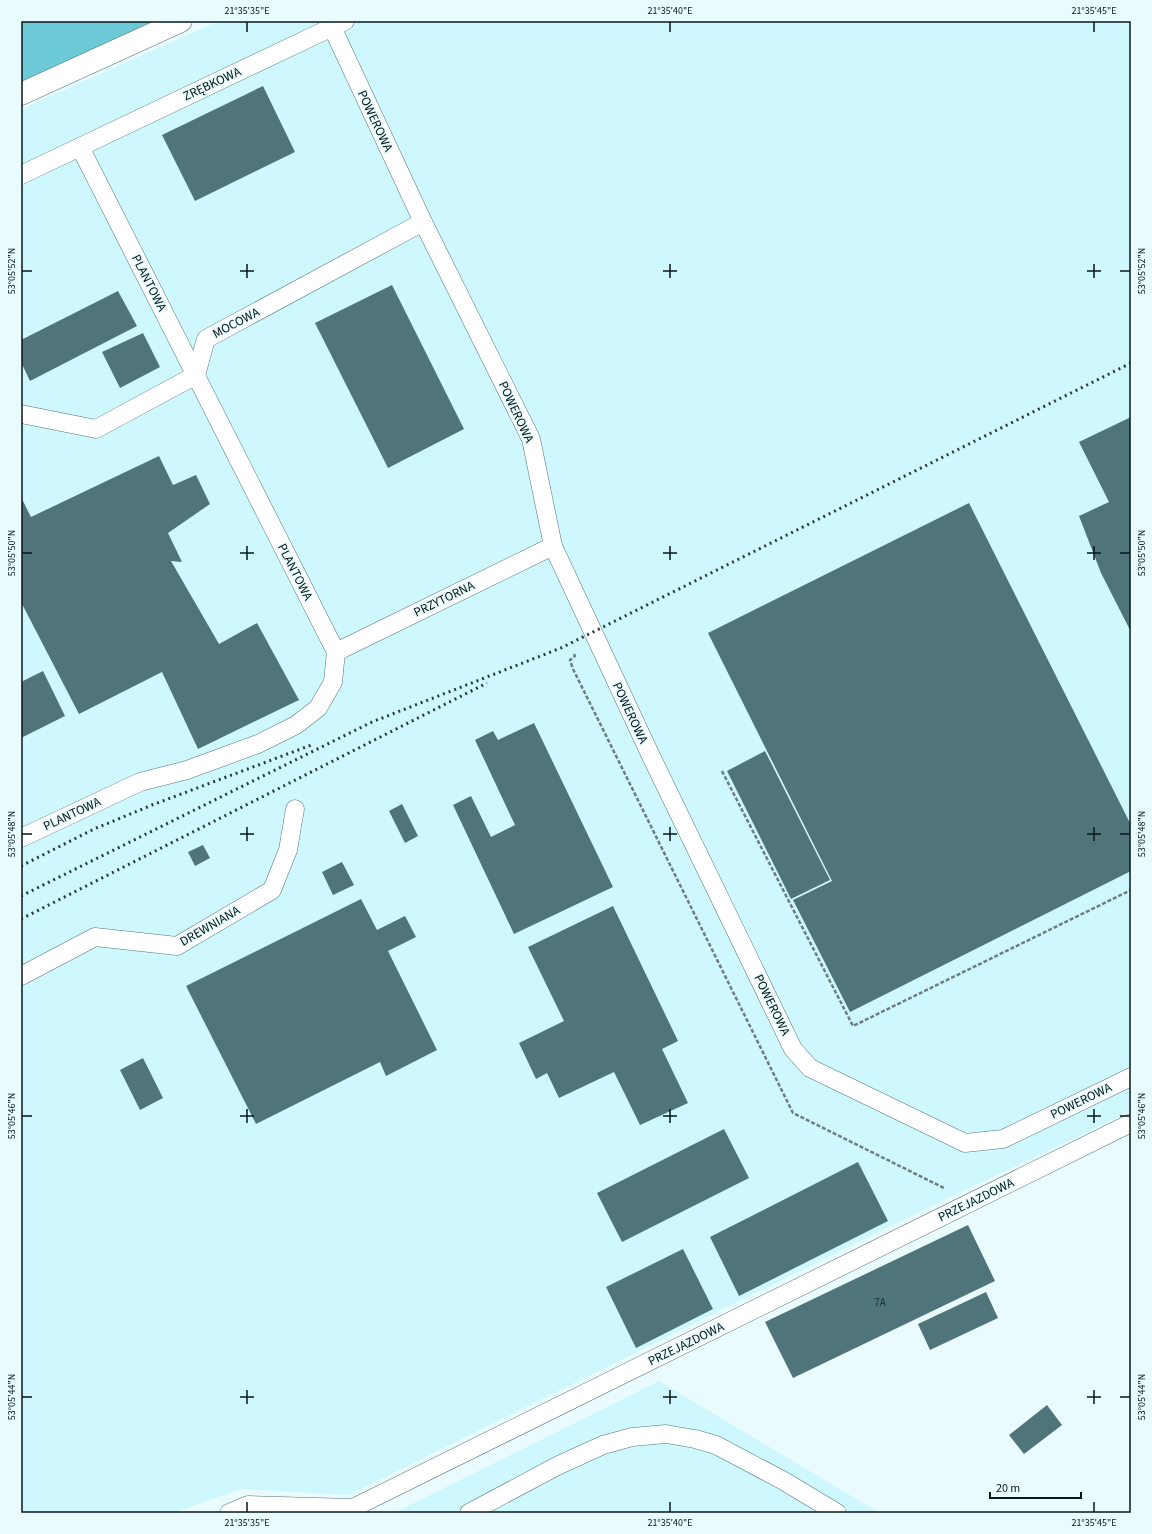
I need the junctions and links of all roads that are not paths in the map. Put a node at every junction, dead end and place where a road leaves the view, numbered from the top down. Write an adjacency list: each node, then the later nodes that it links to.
1 (181, 21): 3 (street)
2 (338, 24): 4 (lane, ZRĘBKOWA); 6 (lane, POWEROWA)
3 (21, 94)
4 (80, 147): 5 (lane, ZRĘBKOWA); 7 (lane, PLANTOWA)
5 (21, 175)
6 (423, 222): 7 (lane, MOCOWA); 9 (lane, POWEROWA)
7 (196, 375): 8 (lane); 10 (lane, PLANTOWA)
8 (21, 414)
9 (553, 546): 10 (lane, PRZYTORNA); 14 (lane, POWEROWA)
10 (336, 652): 12 (lane, PLANTOWA)
11 (295, 809): 13 (lane, DREWNIANA)
12 (21, 838)
13 (21, 976)
14 (1131, 1077)
15 (1131, 1123): 16 (lane, PRZEJAZDOWA)
16 (229, 1513)
17 (469, 1513): 18 (lane)
18 (837, 1513)

